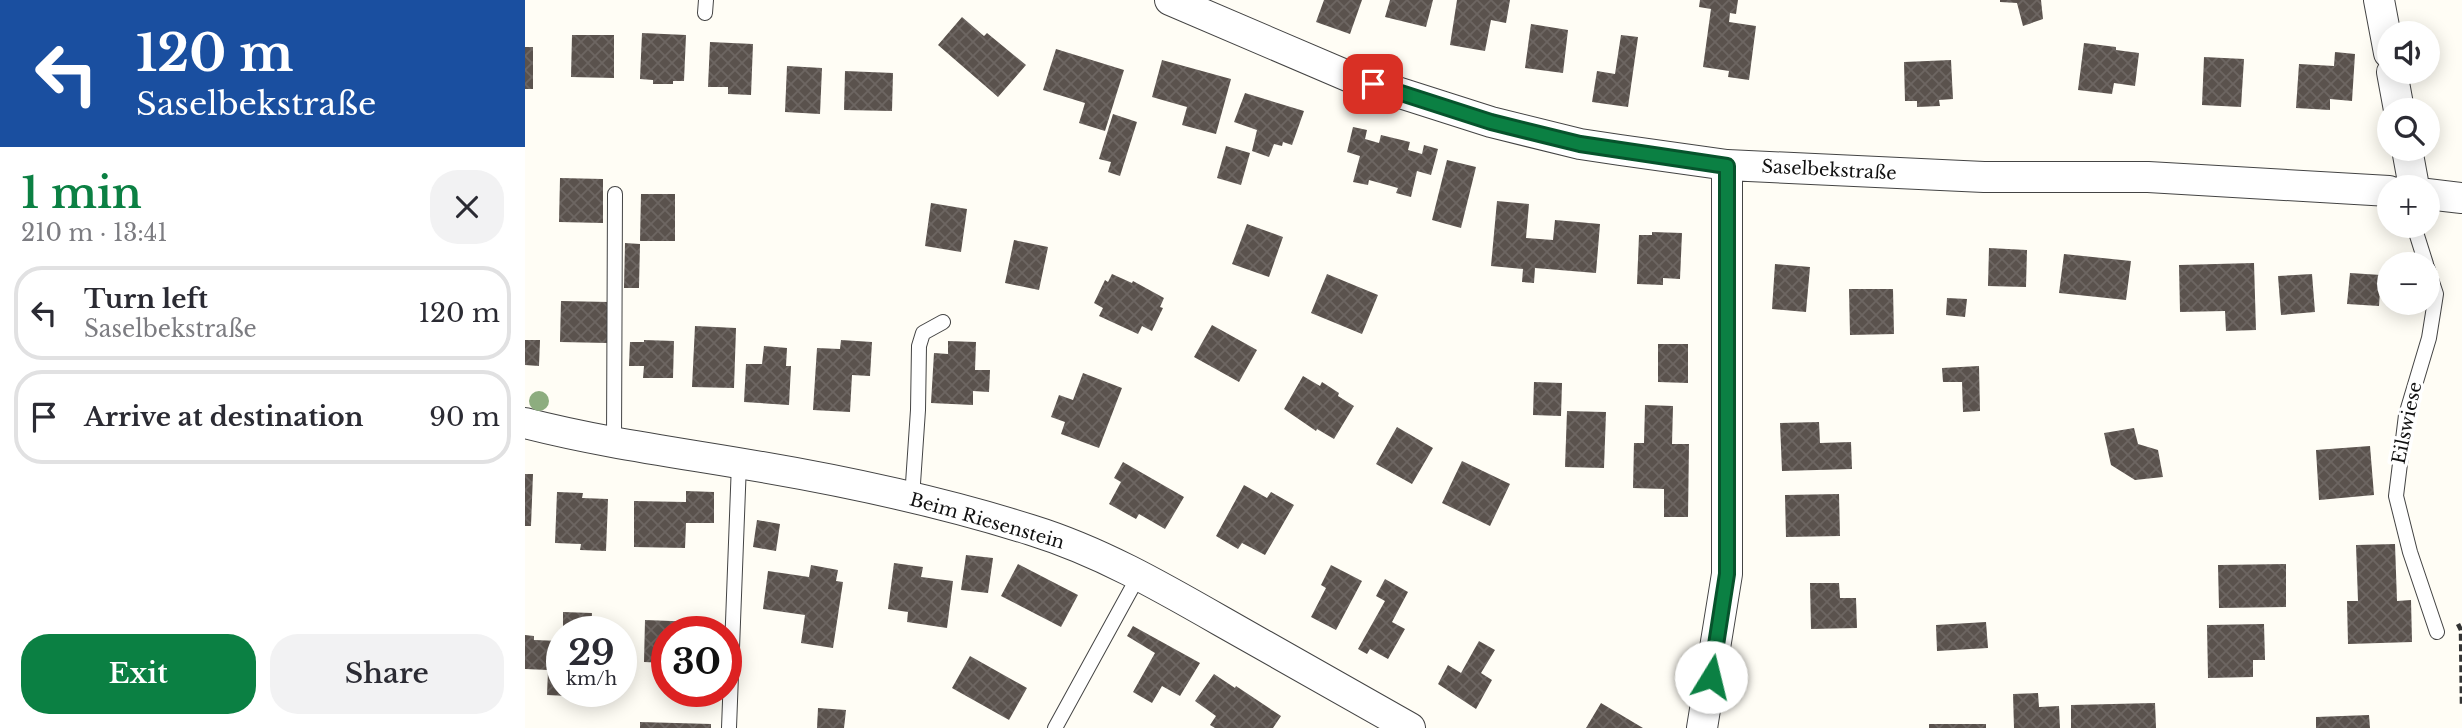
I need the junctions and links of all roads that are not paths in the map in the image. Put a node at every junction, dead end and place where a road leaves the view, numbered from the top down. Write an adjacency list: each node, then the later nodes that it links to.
1 (1170, 0): 4 (street, Saselbekstraße)
2 (2379, 0): 3 (street)
3 (2383, 21)
4 (1727, 166): 5 (street, Saselbekstraße); 20 (street)
5 (2377, 190)
6 (615, 194): 12 (lane)
7 (2440, 195): 8 (street)
8 (2462, 198)
9 (2433, 315): 16 (lane)
10 (943, 322): 14 (lane)
11 (525, 423): 12 (street, Beim Riesenstein)
12 (614, 443): 13 (street, Beim Riesenstein)
13 (739, 463): 14 (street, Beim Riesenstein); 17 (lane)
14 (912, 498): 15 (street, Beim Riesenstein)
15 (1139, 575): 18 (lane); 19 (street, Beim Riesenstein)
16 (2437, 632)
17 (729, 728)
18 (1055, 728)
19 (1410, 728)
20 (1702, 728)

